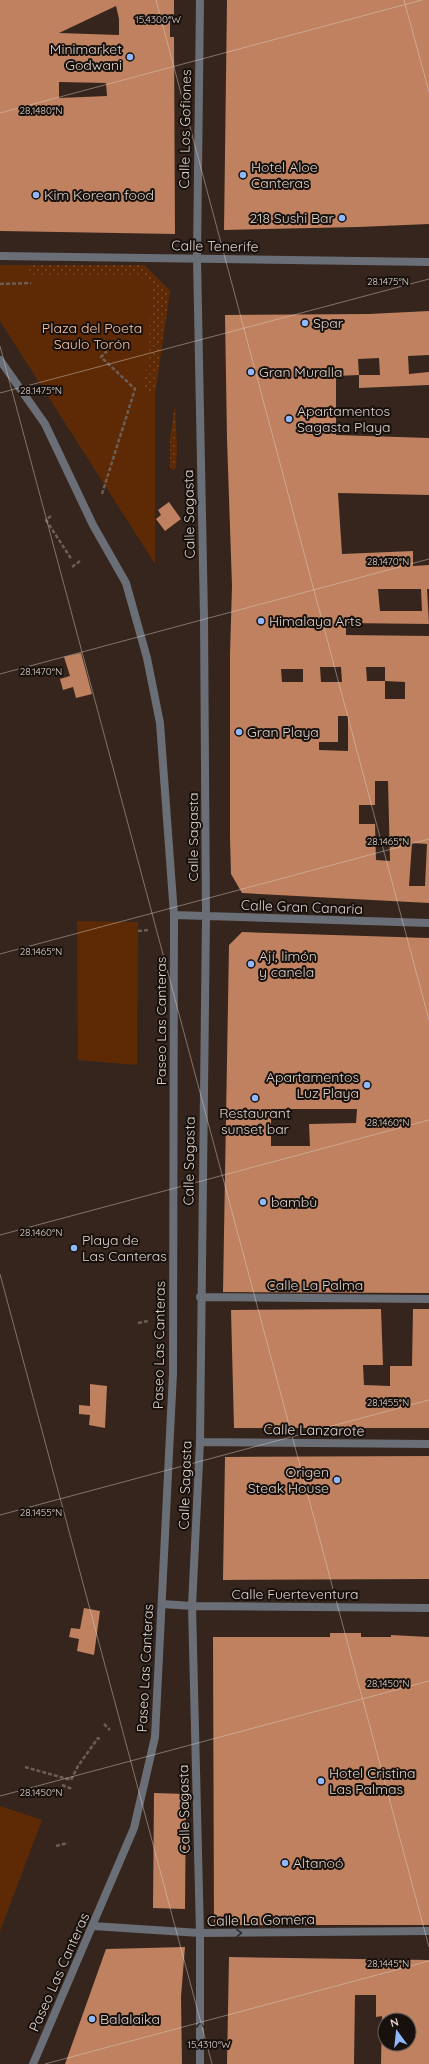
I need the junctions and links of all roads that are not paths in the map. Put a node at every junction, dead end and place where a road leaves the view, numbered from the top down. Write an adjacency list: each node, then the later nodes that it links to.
1 (200, 0): 3 (street, Calle Los Gofiones)
2 (0, 256): 3 (street, Calle Tenerife)
3 (197, 258): 4 (street, Calle Tenerife); 7 (street, Calle Sagasta)
4 (429, 262)
5 (0, 360): 6 (street, Paseo Las Canteras)
6 (174, 915): 7 (street, Calle Gran Canaria); 13 (street, Paseo Las Canteras)
7 (206, 917): 8 (street, Calle Gran Canaria); 9 (street, Calle Sagasta)
8 (429, 923)
9 (200, 1297): 10 (street, Calle La Palma); 11 (street, Calle Sagasta)
10 (429, 1299)
11 (200, 1442): 12 (street, Calle Lanzarote); 14 (street, Calle Sagasta)
12 (429, 1444)
13 (162, 1604): 14 (street, Calle Fuerteventura); 16 (street, Paseo Las Canteras)
14 (192, 1606): 15 (street, Calle Fuerteventura); 18 (street, Calle Sagasta)
15 (429, 1608)
16 (93, 1926): 18 (street, Calle La Gomera); 19 (street, Paseo Las Canteras)
17 (429, 1931): 18 (street, Calle La Gomera, one-way to 17)
18 (200, 1933): 20 (street, Calle Sagasta, one-way to 18)
19 (33, 2064)
20 (200, 2064)

